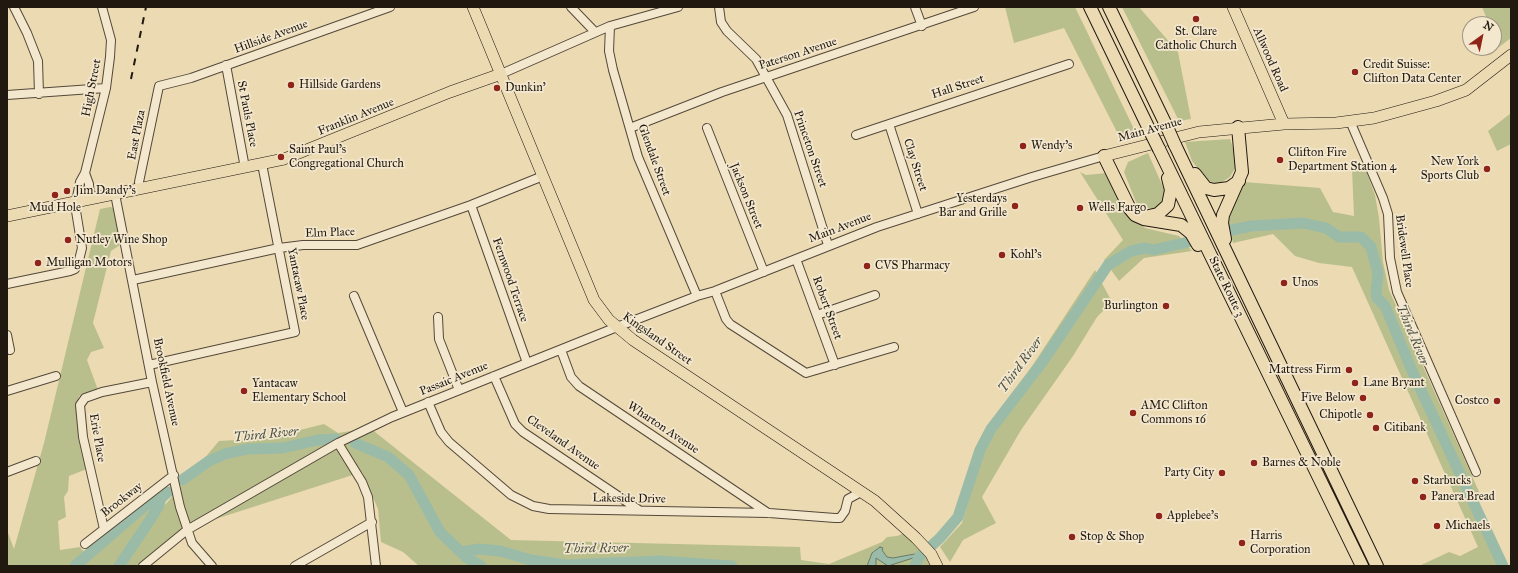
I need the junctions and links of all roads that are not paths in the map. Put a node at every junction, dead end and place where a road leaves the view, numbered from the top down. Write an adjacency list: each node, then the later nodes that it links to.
1 (14, 7): 23 (street)
2 (102, 7): 22 (street, High Street)
3 (390, 7): 18 (street, Hillside Avenue)
4 (473, 7): 19 (main road, Kingsland Street)
5 (571, 7): 15 (street)
6 (678, 7): 13 (street, Franklin Avenue)
7 (719, 7): 20 (street, Princeton Street)
8 (916, 7): 14 (street)
9 (974, 7): 14 (street, Paterson Avenue)
10 (1090, 7): 33 (highway, State Route 3, bridge)
11 (1109, 7): 32 (highway, State Route 3, bridge)
12 (1233, 7): 27 (main road, Allwood Road)
13 (610, 26): 15 (street, Franklin Avenue); 29 (street, Glendale Street)
14 (922, 26): 20 (street, Paterson Avenue)
15 (595, 32): 19 (street, Franklin Avenue)
16 (1511, 55): 25 (main road, Main Avenue)
17 (1069, 64): 26 (street, Hall Street)
18 (226, 65): 21 (street, Hillside Avenue); 36 (street, St Pauls Place)
19 (501, 74): 35 (main road, Franklin Avenue); 38 (main road, Kingsland Street)
20 (767, 76): 29 (street, Paterson Avenue); 48 (street, Princeton Street)
21 (159, 86): 40 (street, East Plaza)
22 (106, 88): 23 (street); 37 (street, High Street)
23 (39, 94): 24 (street)
24 (7, 95)
25 (1350, 121): 27 (main road, Main Avenue); 80 (street, Bridewell Place)
26 (889, 124): 31 (street, Hall Street); 45 (street, Clay Street)
27 (1284, 124): 28 (main road, Main Avenue)
28 (1238, 127): 34 (main road, Main Avenue); 39 (highway)
29 (630, 128): 57 (street, Glendale Street)
30 (707, 128): 52 (street, Jackson Street)
31 (856, 135)
32 (1175, 145): 39 (highway); 50 (highway, State Route 3)
33 (1159, 149): 46 (highway); 74 (highway, State Route 3)
34 (1104, 156): 45 (street, Main Avenue); 46 (highway)
35 (262, 164): 36 (main road, Franklin Avenue); 49 (street, Yantacaw Place)
36 (245, 168): 40 (main road, Franklin Avenue)
37 (85, 173): 42 (street, High Street); 43 (street, High Street)
38 (543, 176): 44 (street, Elm Place); 61 (main road, Kingsland Street)
39 (1240, 180): 50 (highway)
40 (140, 189): 41 (main road, Franklin Avenue)
41 (116, 194): 42 (main road, Franklin Avenue); 53 (street, Brookfield Avenue)
42 (90, 199): 43 (main road, Franklin Avenue)
43 (76, 202): 47 (main road, Franklin Avenue); 54 (street, High Street)
44 (471, 205): 49 (street, Elm Place); 66 (street, Fernwood Terrace)
45 (918, 214): 48 (street, Main Avenue)
46 (1135, 215): 74 (highway)
47 (7, 216)
48 (828, 245): 51 (street, Main Avenue)
49 (279, 248): 53 (street, Elm Place); 67 (street, Yantacaw Place)
50 (1229, 256): 95 (highway, State Route 3)
51 (796, 259): 52 (street, Passaic Avenue); 59 (street, Robert Street)
52 (764, 272): 55 (street, Passaic Avenue)
53 (133, 280): 67 (street, Brookfield Avenue)
54 (7, 284)
55 (715, 292): 57 (street, Passaic Avenue); 68 (street)
56 (354, 296): 76 (street)
57 (697, 296): 61 (street, Passaic Avenue)
58 (875, 296): 59 (street)
59 (817, 315): 68 (street, Robert Street)
60 (438, 317): 73 (street)
61 (617, 327): 65 (street, Passaic Avenue); 82 (main road, Kingsland Street)
62 (7, 335): 64 (street)
63 (894, 347): 68 (street)
64 (10, 350)
65 (560, 350): 66 (street, Passaic Avenue); 84 (street, Wharton Avenue)
66 (527, 363): 70 (street, Passaic Avenue)
67 (149, 365): 71 (street, Brookfield Avenue)
68 (834, 365)
69 (56, 376): 72 (street)
70 (494, 376): 73 (street, Passaic Avenue); 83 (street, Cleveland Avenue)
71 (152, 382): 81 (street, Brookfield Avenue); 86 (street, Erie Place)
72 (7, 390)
73 (459, 390): 75 (street, Passaic Avenue)
74 (1277, 391): 94 (highway, State Route 3)
75 (428, 402): 76 (street, Passaic Avenue); 83 (street, Lakeside Drive)
76 (403, 412): 77 (street, Passaic Avenue)
77 (338, 443): 85 (street); 87 (street, Passaic Avenue)
78 (36, 461): 79 (street)
79 (7, 472)
80 (1476, 472)
81 (174, 475): 86 (street, Brookway); 87 (street, Brookfield Avenue)
82 (861, 492): 84 (street, Lakeside Drive); 93 (main road, Kingsland Street)
83 (640, 511): 84 (street, Lakeside Drive)
84 (769, 513)
85 (372, 522): 91 (street); 92 (street)
86 (104, 529): 88 (street, Brookway)
87 (187, 530): 89 (street, Passaic Avenue); 90 (street, Brookfield Avenue)
88 (85, 544)
89 (142, 566)
90 (212, 566)
91 (295, 566)
92 (376, 566)
93 (937, 566)
94 (1362, 566)
95 (1377, 566)

